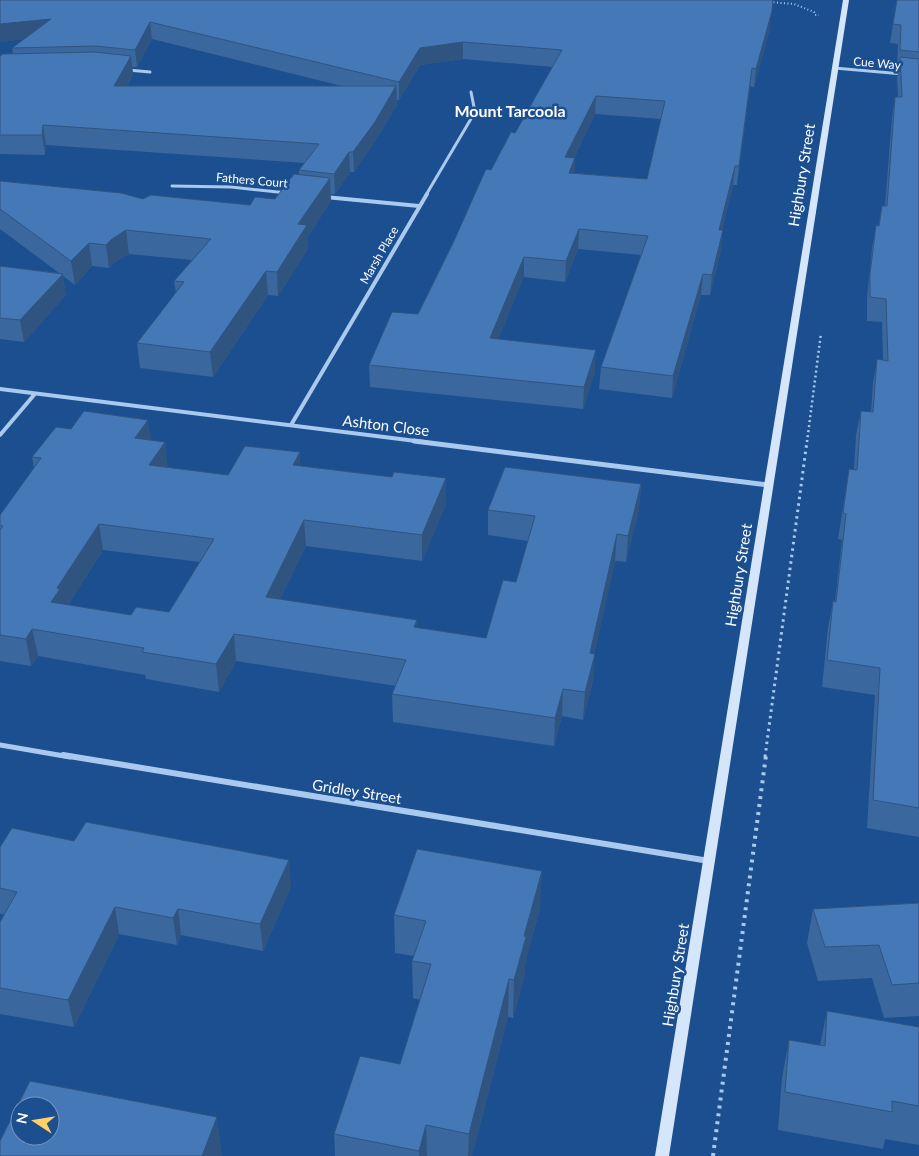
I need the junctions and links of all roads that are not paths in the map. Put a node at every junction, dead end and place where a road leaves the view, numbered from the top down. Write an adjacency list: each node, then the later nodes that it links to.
1 (846, 0): 2 (street, Highbury Street)
2 (834, 68): 5 (street, Cue Way); 15 (street, Highbury Street)
3 (123, 70): 4 (street)
4 (150, 72)
5 (911, 75)
6 (471, 92): 10 (street, Marsh Place)
7 (172, 186): 8 (street, Fathers Court)
8 (290, 193)
9 (320, 196): 10 (street)
10 (419, 206): 13 (street, Marsh Place)
11 (0, 390): 12 (street, Ashton Close)
12 (34, 394): 13 (street, Ashton Close); 14 (street)
13 (291, 426): 15 (street, Ashton Close)
14 (0, 436)
15 (768, 485): 17 (street, Highbury Street)
16 (0, 745): 17 (street, Gridley Street)
17 (710, 861): 18 (street, Highbury Street)
18 (662, 1156)

